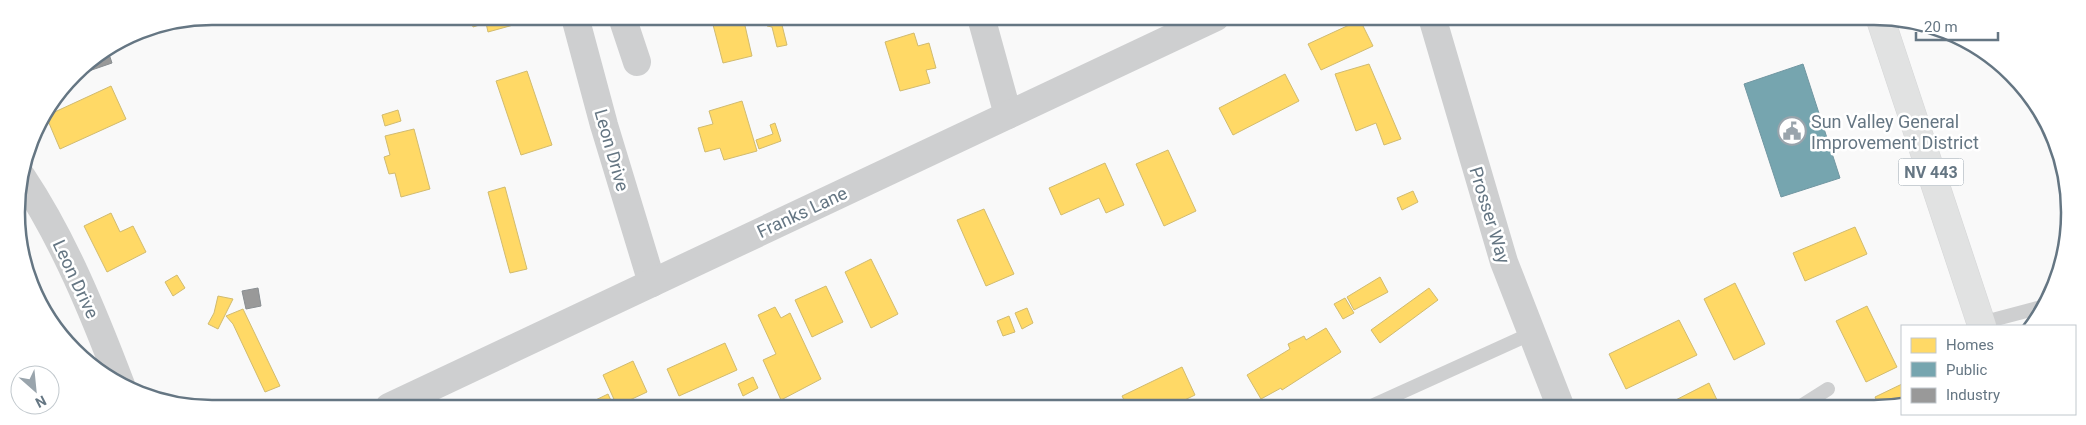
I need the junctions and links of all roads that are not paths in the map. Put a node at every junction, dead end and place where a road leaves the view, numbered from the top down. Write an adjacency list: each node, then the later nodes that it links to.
1 (577, 25): 10 (street, Leon Drive)
2 (625, 25): 7 (street)
3 (984, 25): 8 (street)
4 (1199, 25): 8 (street, Franks Lane)
5 (1434, 25): 13 (street, Prosser Way)
6 (1882, 25): 12 (main road, NV 443)
7 (637, 62)
8 (1008, 114): 10 (street, Franks Lane)
9 (27, 185): 14 (street, Leon Drive)
10 (652, 283): 16 (street, Franks Lane)
11 (2034, 309): 12 (lane)
12 (1981, 325)
13 (1530, 334): 17 (lane); 18 (street, Prosser Way)
14 (117, 374)
15 (1828, 389): 19 (lane)
16 (404, 400)
17 (1384, 400)
18 (1558, 400)
19 (1811, 400)

